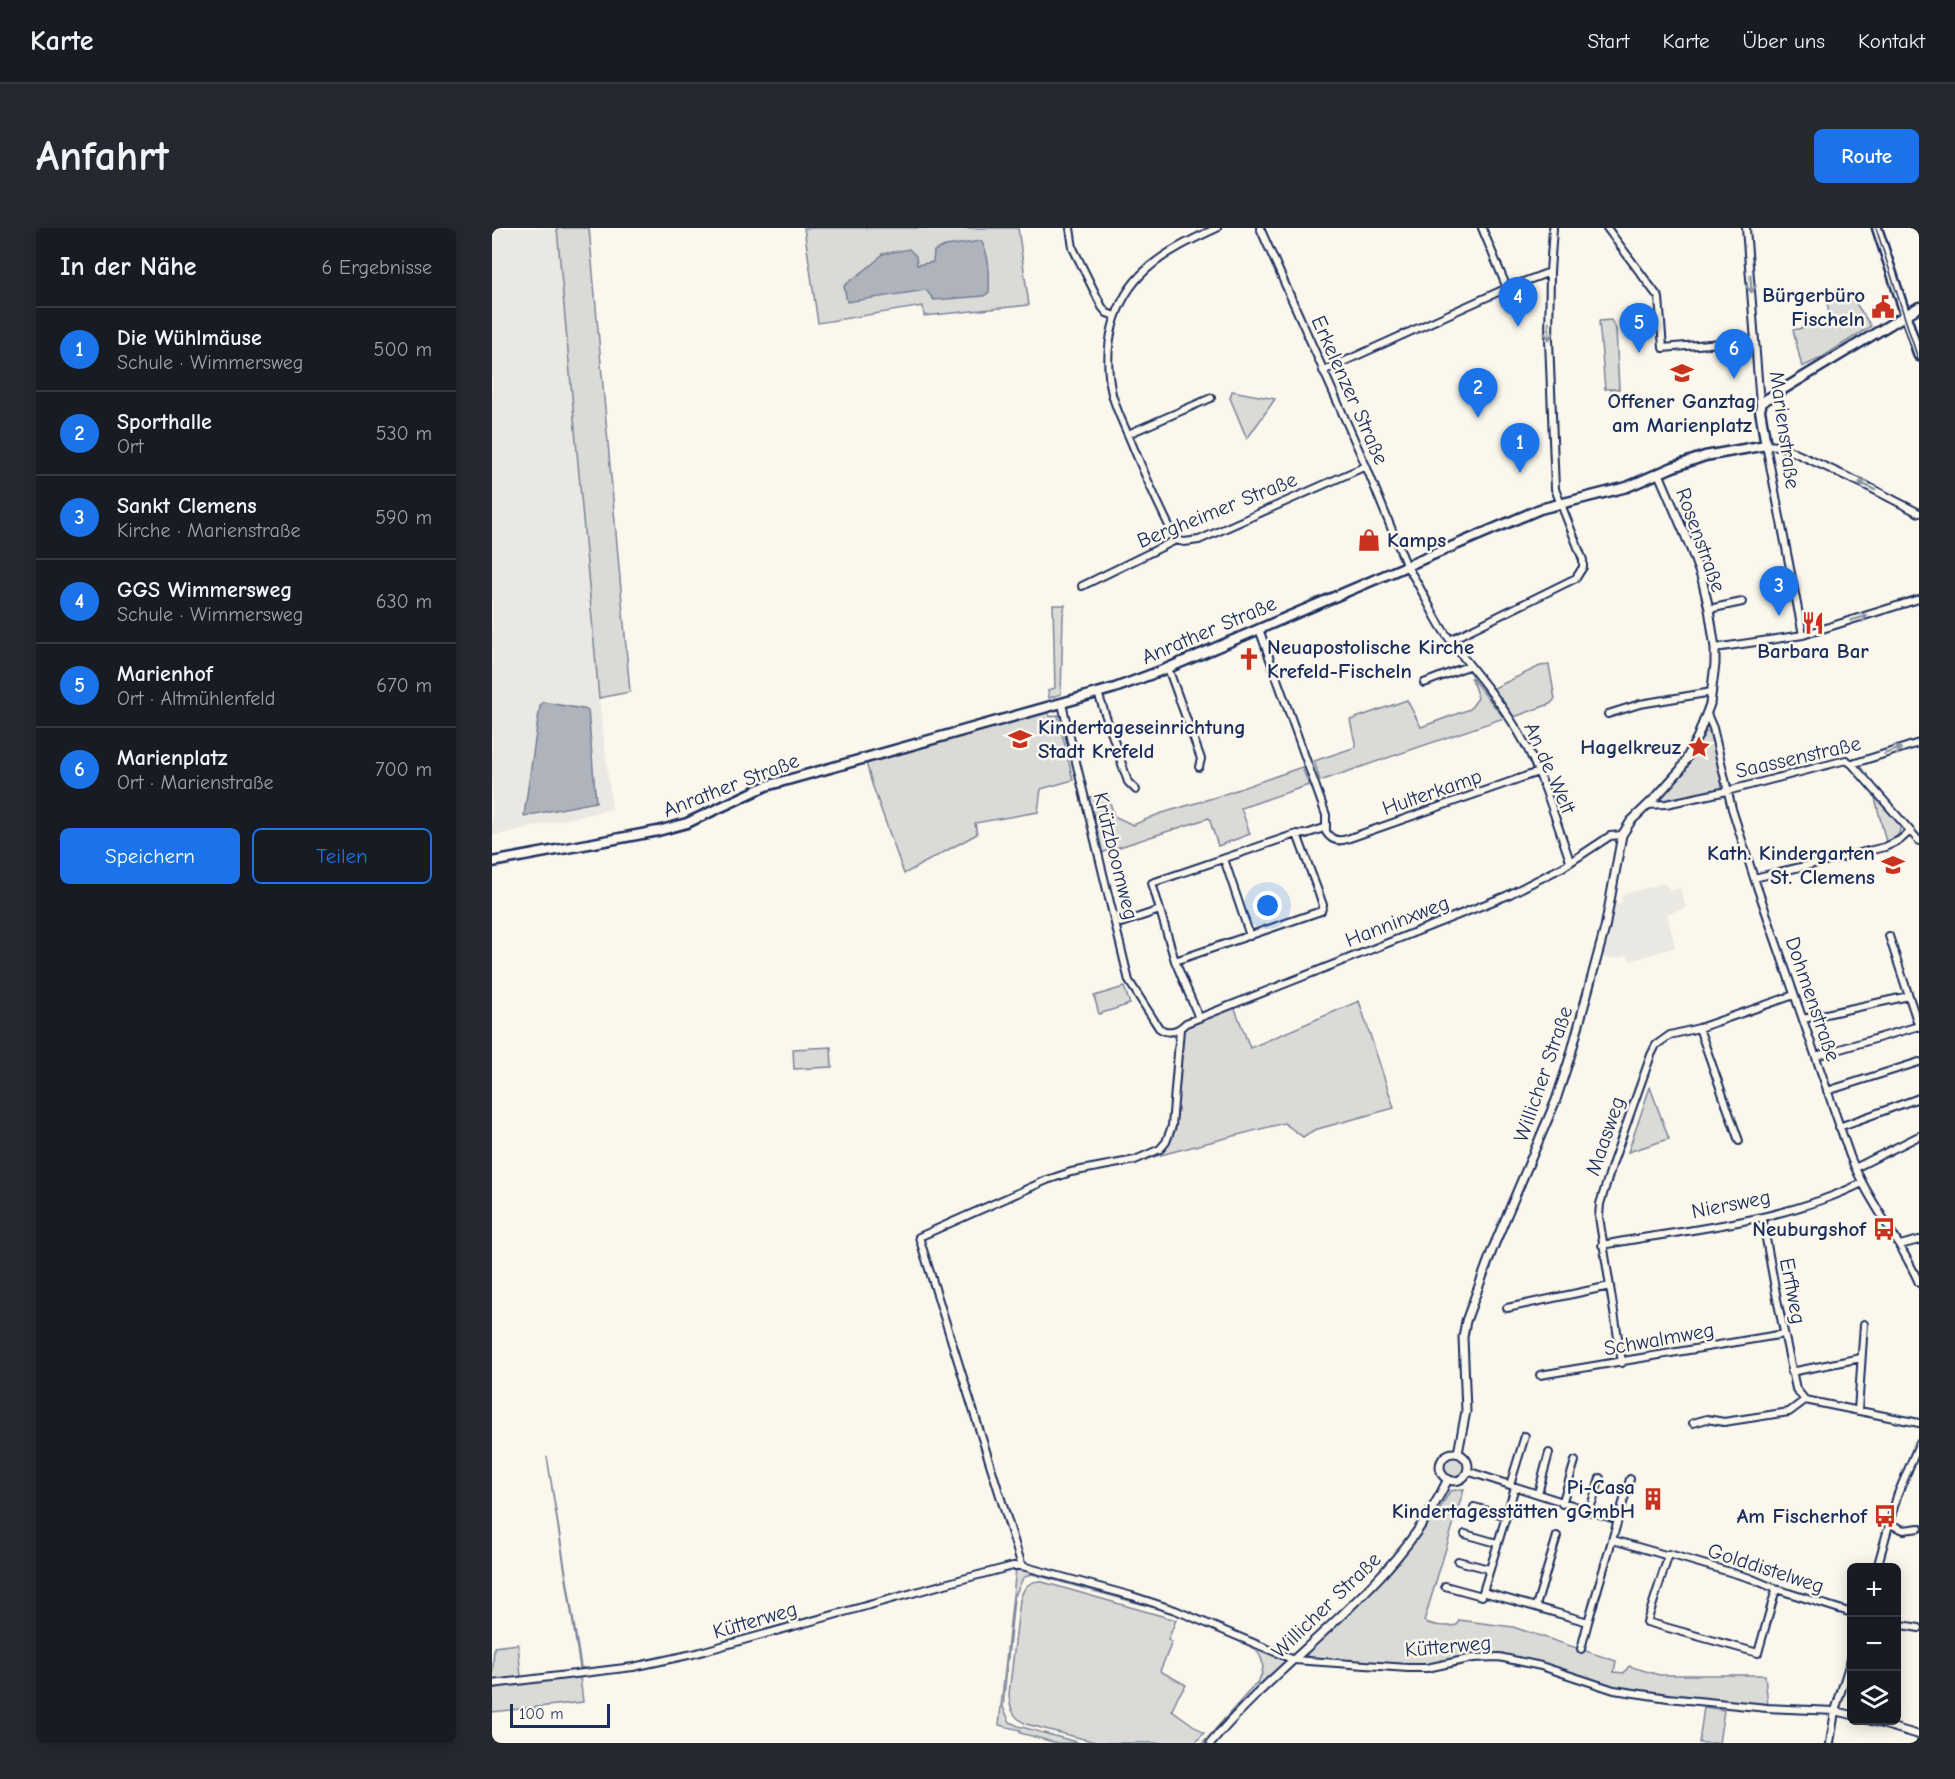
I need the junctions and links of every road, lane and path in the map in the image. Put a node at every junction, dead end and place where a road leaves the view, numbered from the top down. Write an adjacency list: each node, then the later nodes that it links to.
1 (1070, 228): 13 (street)
2 (1217, 228): 13 (street)
3 (1260, 228): 16 (street, Erkelenzer Straße)
4 (1482, 228): 10 (street)
5 (1553, 228): 9 (street)
6 (1607, 228): 14 (street)
7 (1746, 228): 14 (street, Marienstraße, one-way to 14)
8 (1877, 228): 12 (main road)
9 (1550, 272): 10 (street); 23 (street, one-way to 23)
10 (1507, 288): 16 (street)
11 (1919, 307): 12 (main road)
12 (1905, 314): 15 (main road); 18 (main road)
13 (1115, 316): 19 (street)
14 (1755, 340): 18 (street, Marienstraße)
15 (1919, 356)
16 (1323, 371): 21 (street, Erkelenzer Straße)
17 (1211, 399): 19 (street)
18 (1761, 405): 20 (main road, Marienstraße)
19 (1128, 434): 25 (street)
20 (1766, 445): 22 (main road, Anrather Straße); 24 (street, Anrather Straße, one-way to 20); 32 (street, Marienstraße)
21 (1365, 466): 25 (street, Bergheimer Straße); 26 (street, Erkelenzer Straße)
22 (1659, 474): 23 (main road, Anrather Straße); 30 (street, Rosenstraße)
23 (1560, 503): 26 (main road, Anrather Straße); 33 (street)
24 (1919, 513)
25 (1176, 540): 27 (street, Bergheimer Straße)
26 (1407, 567): 31 (main road, Anrather Straße); 33 (street, An de Welt)
27 (1082, 586)
28 (1919, 599): 32 (street, one-way to 28)
29 (1742, 602): 30 (street)
30 (1709, 609): 34 (street, Rosenstraße)
31 (1259, 629): 36 (main road, Anrather Straße); 51 (street)
32 (1803, 635): 34 (street)
33 (1450, 640): 35 (street, An de Welt)
34 (1714, 648): 38 (street, Rosenstraße)
35 (1468, 666): 37 (street); 47 (street, An de Welt)
36 (1168, 668): 39 (main road, Anrather Straße); 46 (street)
37 (1424, 683)
38 (1712, 692): 41 (street); 42 (street, Rosenstraße)
39 (1098, 693): 40 (main road, Anrather Straße); 48 (street)
40 (1062, 704): 57 (main road, Anrather Straße); 70 (street, Krützboomweg)
41 (1608, 714)
42 (1707, 714): 43 (street, Rosenstraße); 49 (street, Dohmenstraße)
43 (1704, 724): 50 (street, Willicher Straße)
44 (1919, 743): 45 (street, Saassenstraße, one-way to 44)
45 (1852, 764): 49 (street, Saassenstraße); 54 (street)
46 (1199, 767)
47 (1538, 772): 51 (street, Hulterkamp); 56 (street, An de Welt)
48 (1136, 790)
49 (1726, 791): 50 (street, Saassenstraße); 58 (street, Dohmenstraße)
50 (1648, 805): 53 (street, Willicher Straße)
51 (1324, 828): 52 (street)
52 (1297, 834): 55 (street); 61 (street)
53 (1622, 835): 56 (street, Hanninxweg); 100 (street, Willicher Straße)
54 (1916, 835): 58 (street)
55 (1224, 859): 59 (street); 61 (street)
56 (1570, 861): 66 (street, Hanninxweg)
57 (492, 862)
58 (1754, 878): 64 (street, Dohmenstraße)
59 (1160, 910): 60 (street); 63 (street)
60 (1121, 923)
61 (1250, 936): 63 (street)
62 (1890, 936): 65 (street)
63 (1175, 961): 66 (street)
64 (1794, 995): 67 (street, Dohmenstraße); 69 (street, Maasweg)
65 (1909, 996): 67 (street); 68 (street)
66 (1199, 1018): 70 (street, Hanninxweg)
67 (1803, 1020): 71 (street, Dohmenstraße)
68 (1919, 1026): 71 (street)
69 (1699, 1028): 77 (street); 82 (street, Maasweg)
70 (1180, 1029): 122 (street)
71 (1816, 1056): 73 (street, Dohmenstraße)
72 (1919, 1062): 73 (street)
73 (1827, 1091): 75 (street, Dohmenstraße)
74 (1919, 1098): 75 (street)
75 (1839, 1127): 78 (street, Dohmenstraße)
76 (1919, 1136): 78 (street)
77 (1738, 1141)
78 (1855, 1168): 79 (street, Dohmenstraße)
79 (1862, 1183): 80 (street, Niersweg); 83 (street, Dohmenstraße)
80 (1762, 1217): 82 (street, Niersweg); 88 (street, Erftweg)
81 (1919, 1240): 83 (street)
82 (1602, 1245): 85 (street, Maasweg)
83 (1900, 1245): 84 (street, Dohmenstraße)
84 (1919, 1283)
85 (1610, 1286): 86 (street); 90 (street, Maasweg)
86 (1507, 1308)
87 (1864, 1324): 89 (street)
88 (1784, 1334): 90 (street, Schwalmweg); 91 (street, Erftweg)
89 (1861, 1358): 91 (street); 94 (street)
90 (1622, 1362): 92 (street, Schwalmweg)
91 (1791, 1372): 93 (street, Erftweg)
92 (1540, 1376)
93 (1805, 1400): 94 (street); 95 (street)
94 (1858, 1411): 96 (street)
95 (1693, 1423)
96 (1919, 1423)
97 (1525, 1436): 106 (street)
98 (1919, 1444): 113 (street)
99 (1550, 1452): 107 (street)
100 (1458, 1453): 102 (street); 104 (street)
101 (1575, 1461): 108 (street)
102 (1467, 1471): 104 (street); 106 (street)
103 (1600, 1478): 110 (street)
104 (1448, 1479): 133 (street, Willicher Straße)
105 (1630, 1479): 112 (street)
106 (1513, 1486): 107 (street); 111 (street)
107 (1538, 1493): 108 (street)
108 (1562, 1504): 110 (street)
109 (1474, 1507): 111 (street)
110 (1590, 1512): 112 (street)
111 (1507, 1516): 118 (street)
112 (1618, 1521): 117 (street)
113 (1889, 1524): 114 (street); 121 (street)
114 (1919, 1528)
115 (1465, 1533): 118 (street)
116 (1557, 1536): 127 (street)
117 (1612, 1540): 119 (street, Golddistelweg); 129 (street)
118 (1497, 1543): 123 (street)
119 (1669, 1555): 125 (street, Golddistelweg); 125 (street)
120 (1458, 1561): 123 (street)
121 (1878, 1563)
122 (1022, 1566): 133 (street, Kütterweg); 135 (street, Kütterweg)
123 (1489, 1569): 126 (street)
124 (1445, 1586): 126 (street)
125 (1776, 1589): 128 (street, Golddistelweg)
126 (1483, 1592): 127 (street)
127 (1536, 1606): 129 (street)
128 (1847, 1611)
129 (1588, 1622): 132 (street)
130 (1901, 1625): 131 (street)
131 (1919, 1628)
132 (1581, 1649)
133 (1294, 1660): 136 (street, Kütterweg); 140 (street, Willicher Straße)
134 (1847, 1670): 136 (street)
135 (492, 1684)
136 (1835, 1711): 137 (street, Kütterweg); 141 (street)
137 (1847, 1715)
138 (1885, 1725): 139 (street)
139 (1919, 1735)
140 (1211, 1743)
141 (1830, 1743)

